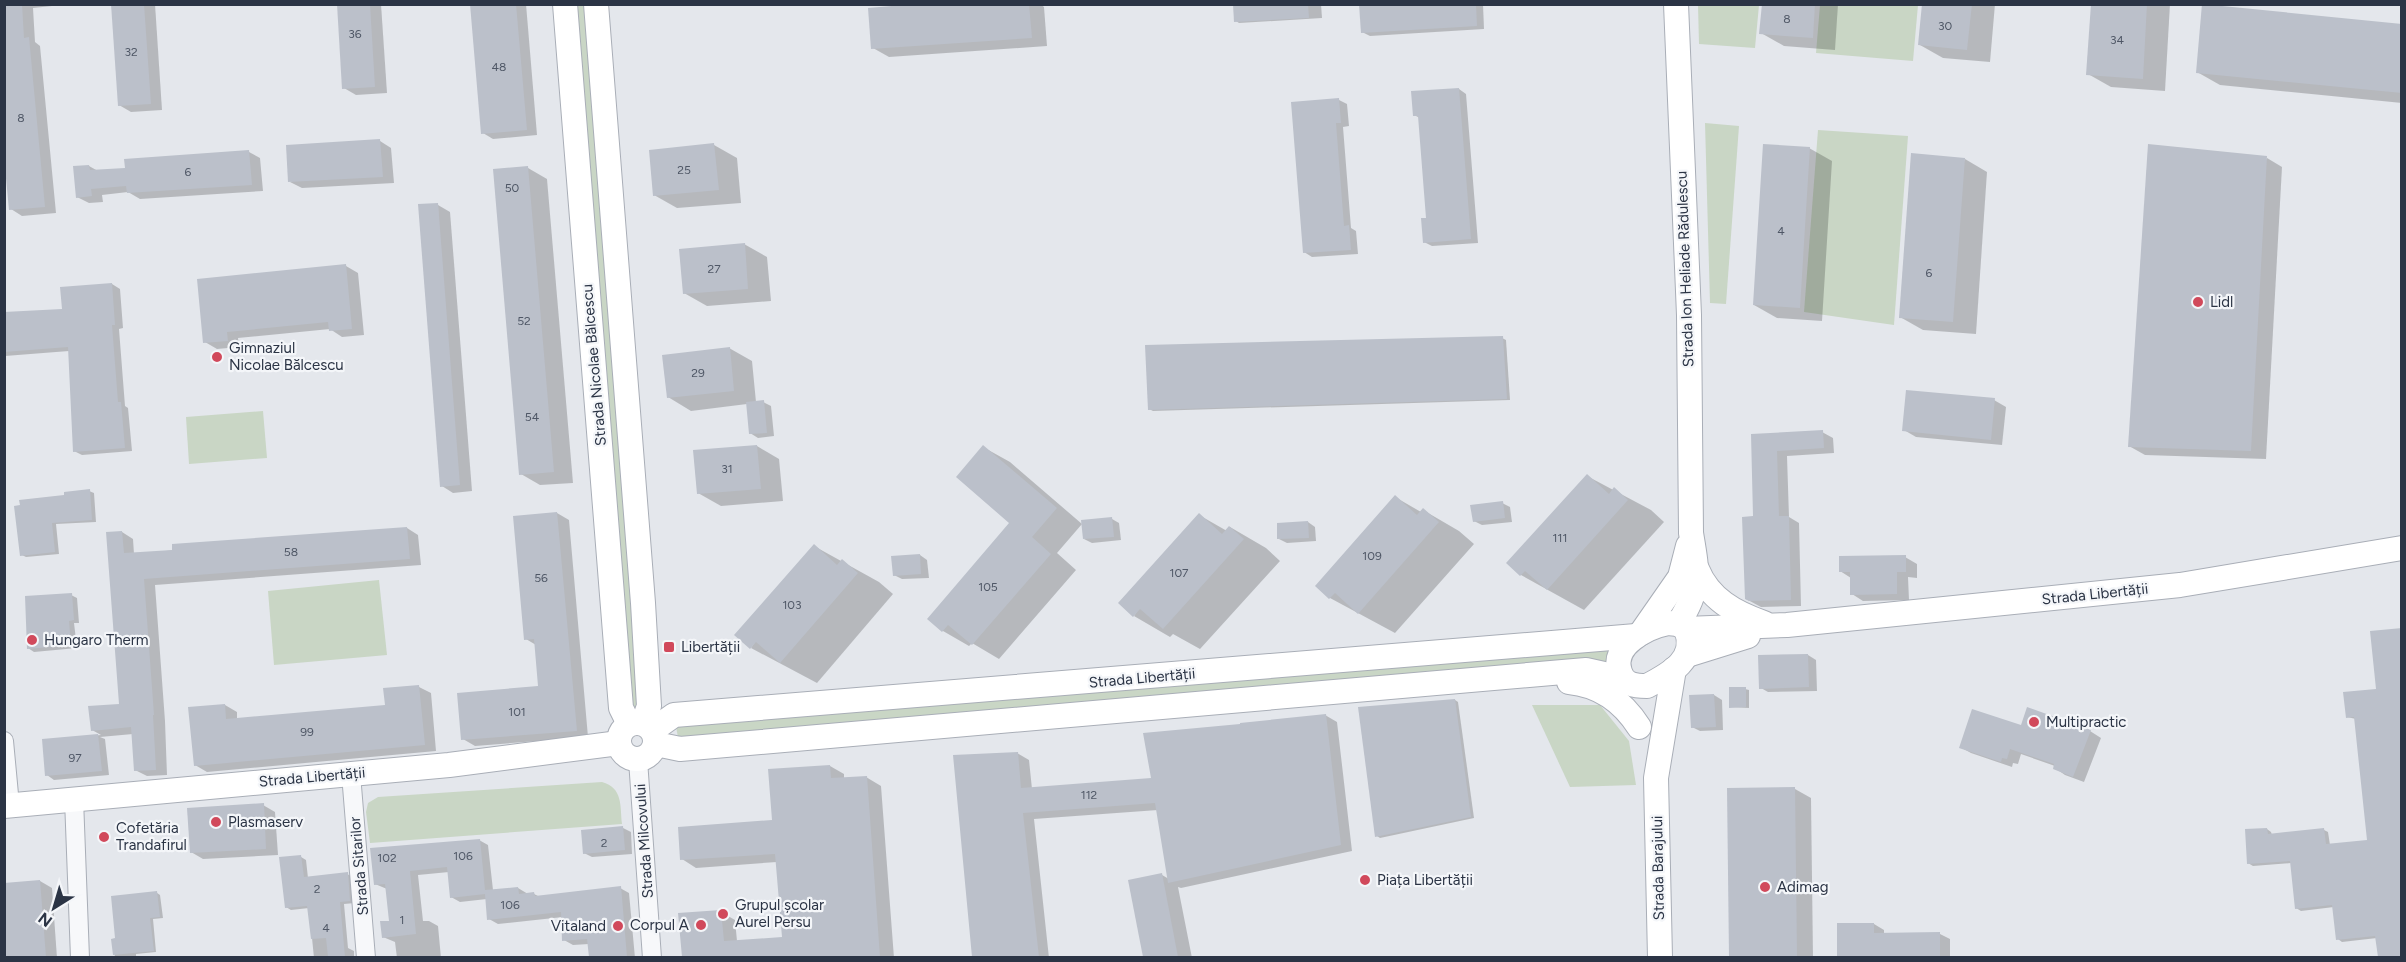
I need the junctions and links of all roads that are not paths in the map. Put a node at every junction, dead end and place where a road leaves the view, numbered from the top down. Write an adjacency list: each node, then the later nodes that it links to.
1 (565, 4): 5 (main road, Strada Nicolae Bălcescu)
2 (596, 4): 4 (main road, Strada Nicolae Bălcescu)
3 (1676, 4): 6 (main road, Strada Ion Heliade Rădulescu)
4 (633, 485): 5 (street); 16 (main road, Strada Nicolae Bălcescu)
5 (604, 487): 16 (main road, Strada Nicolae Bălcescu)
6 (1691, 533): 8 (main road, Strada Ion Heliade Rădulescu); 11 (main road, Strada Ion Heliade Rădulescu)
7 (2402, 548): 9 (main road, Strada Libertății)
8 (1697, 569): 9 (main road); 10 (main road, Strada Ion Heliade Rădulescu)
9 (1779, 625): 10 (main road, Strada Libertății); 12 (main road, Strada Libertății)
10 (1682, 626): 11 (main road); 12 (main road)
11 (1639, 634): 14 (main road); 16 (main road, Strada Libertății)
12 (1681, 662): 14 (main road); 19 (main road, Strada Barajului)
13 (1519, 676): 14 (main road, Strada Libertății); 15 (main road); 16 (main road, Strada Libertății)
14 (1625, 680): 15 (main road, Strada Barajului)
15 (1640, 727): 19 (main road, Strada Barajului)
16 (640, 737): 18 (main road, Strada Libertății); 24 (street, Strada Milcovului)
17 (4, 741): 21 (street)
18 (351, 774): 20 (main road, Strada Libertății); 23 (street, Strada Sitarilor)
19 (1656, 778): 25 (main road, Strada Barajului)
20 (74, 799): 21 (main road, Strada Libertății); 22 (street)
21 (7, 805)
22 (80, 957)
23 (366, 957)
24 (652, 957)
25 (1660, 957)

